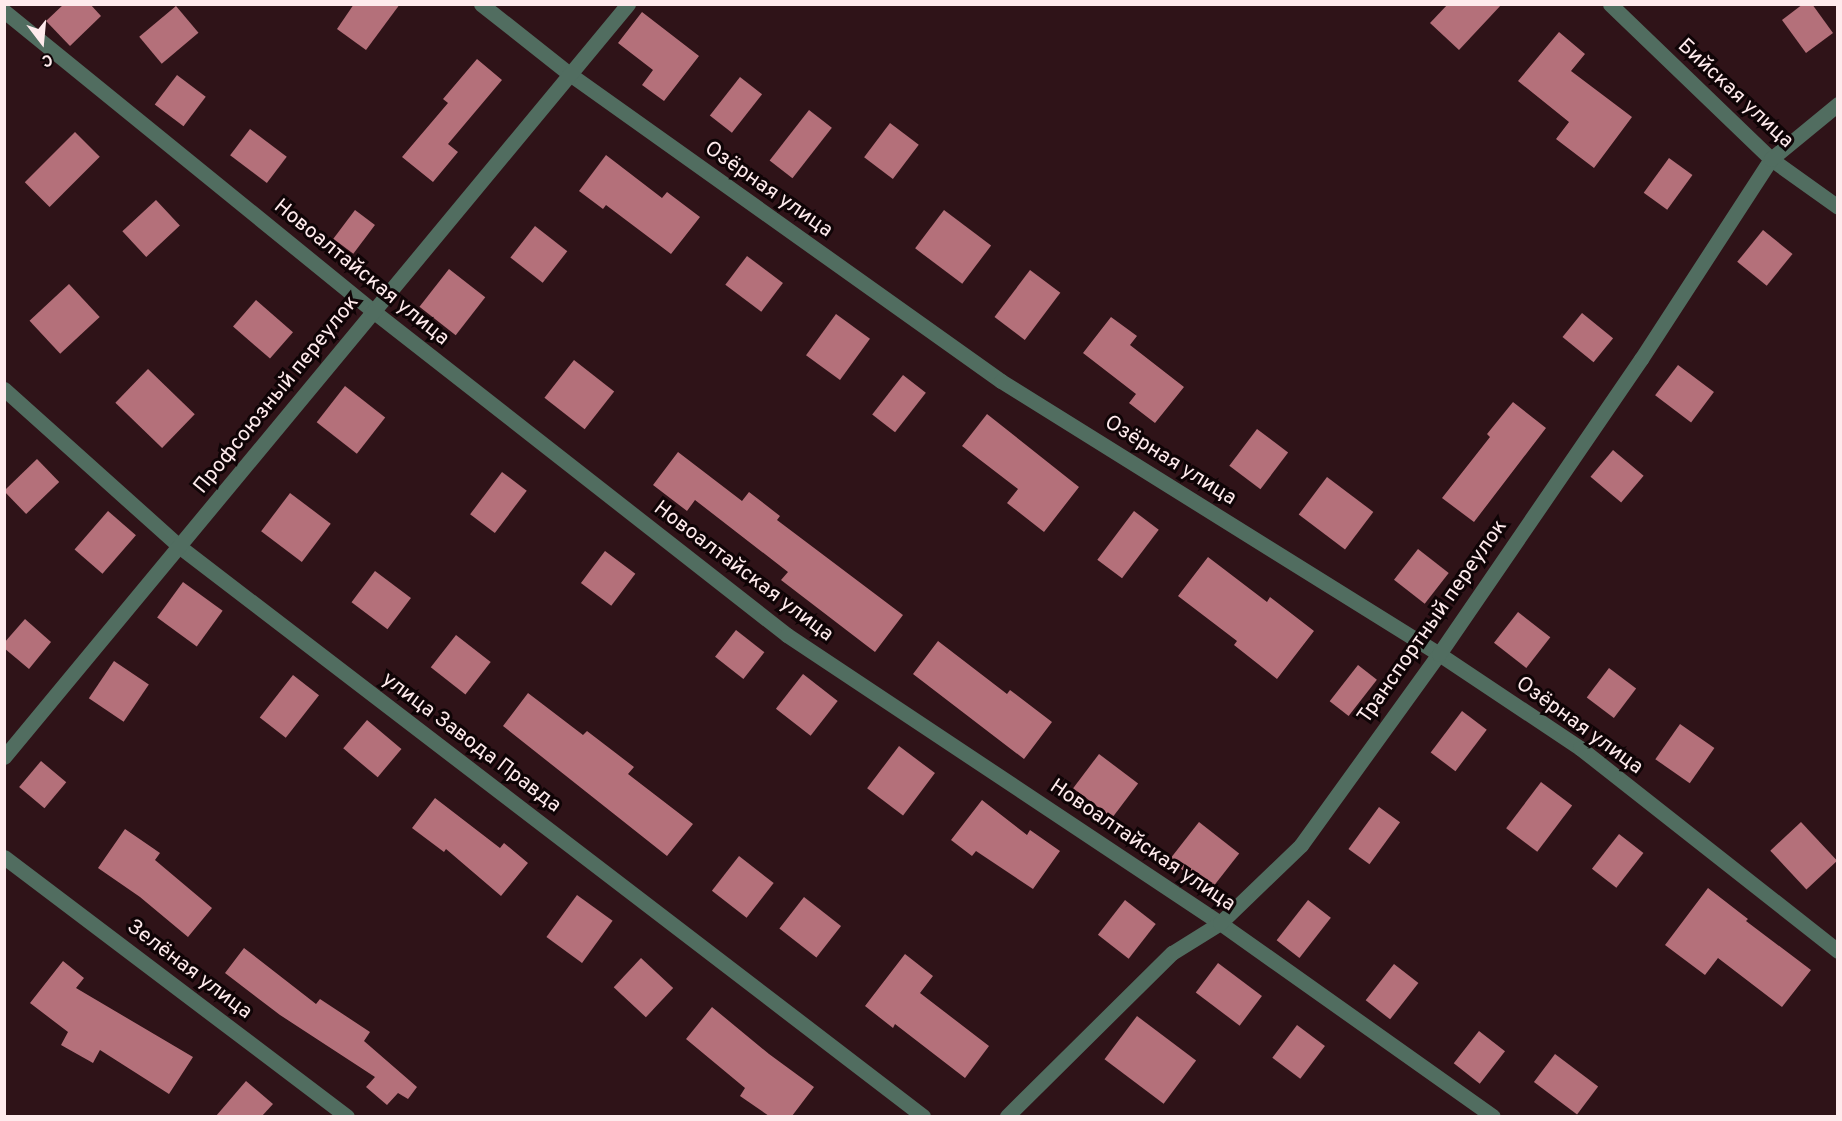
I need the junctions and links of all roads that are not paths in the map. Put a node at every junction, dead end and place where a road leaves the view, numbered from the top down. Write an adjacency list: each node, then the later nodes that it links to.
1 (481, 4): 5 (street, Озёрная улица)
2 (628, 4): 5 (street, Профсоюзный переулок)
3 (1610, 4): 7 (street, Бийская улица)
4 (4, 11): 9 (street, Новоалтайская улица)
5 (571, 75): 9 (street, Профсоюзный переулок); 12 (street, Озёрная улица)
6 (1838, 104): 7 (street, Транспортный переулок)
7 (1771, 159): 8 (street, Бийская улица); 12 (street, Транспортный переулок)
8 (1838, 207)
9 (373, 311): 11 (street, Профсоюзный переулок); 15 (street, Новоалтайская улица)
10 (4, 389): 11 (street, улица Завода Правда)
11 (180, 547): 13 (street, Профсоюзный переулок); 18 (street, улица Завода Правда)
12 (1439, 654): 15 (street, Транспортный переулок); 16 (street, Озёрная улица)
13 (4, 757)
14 (4, 856): 17 (street, Зелёная улица)
15 (1220, 923): 19 (street, Транспортный переулок); 20 (street, Новоалтайская улица)
16 (1838, 951)
17 (347, 1116)
18 (923, 1116)
19 (1007, 1116)
20 (1493, 1116)

